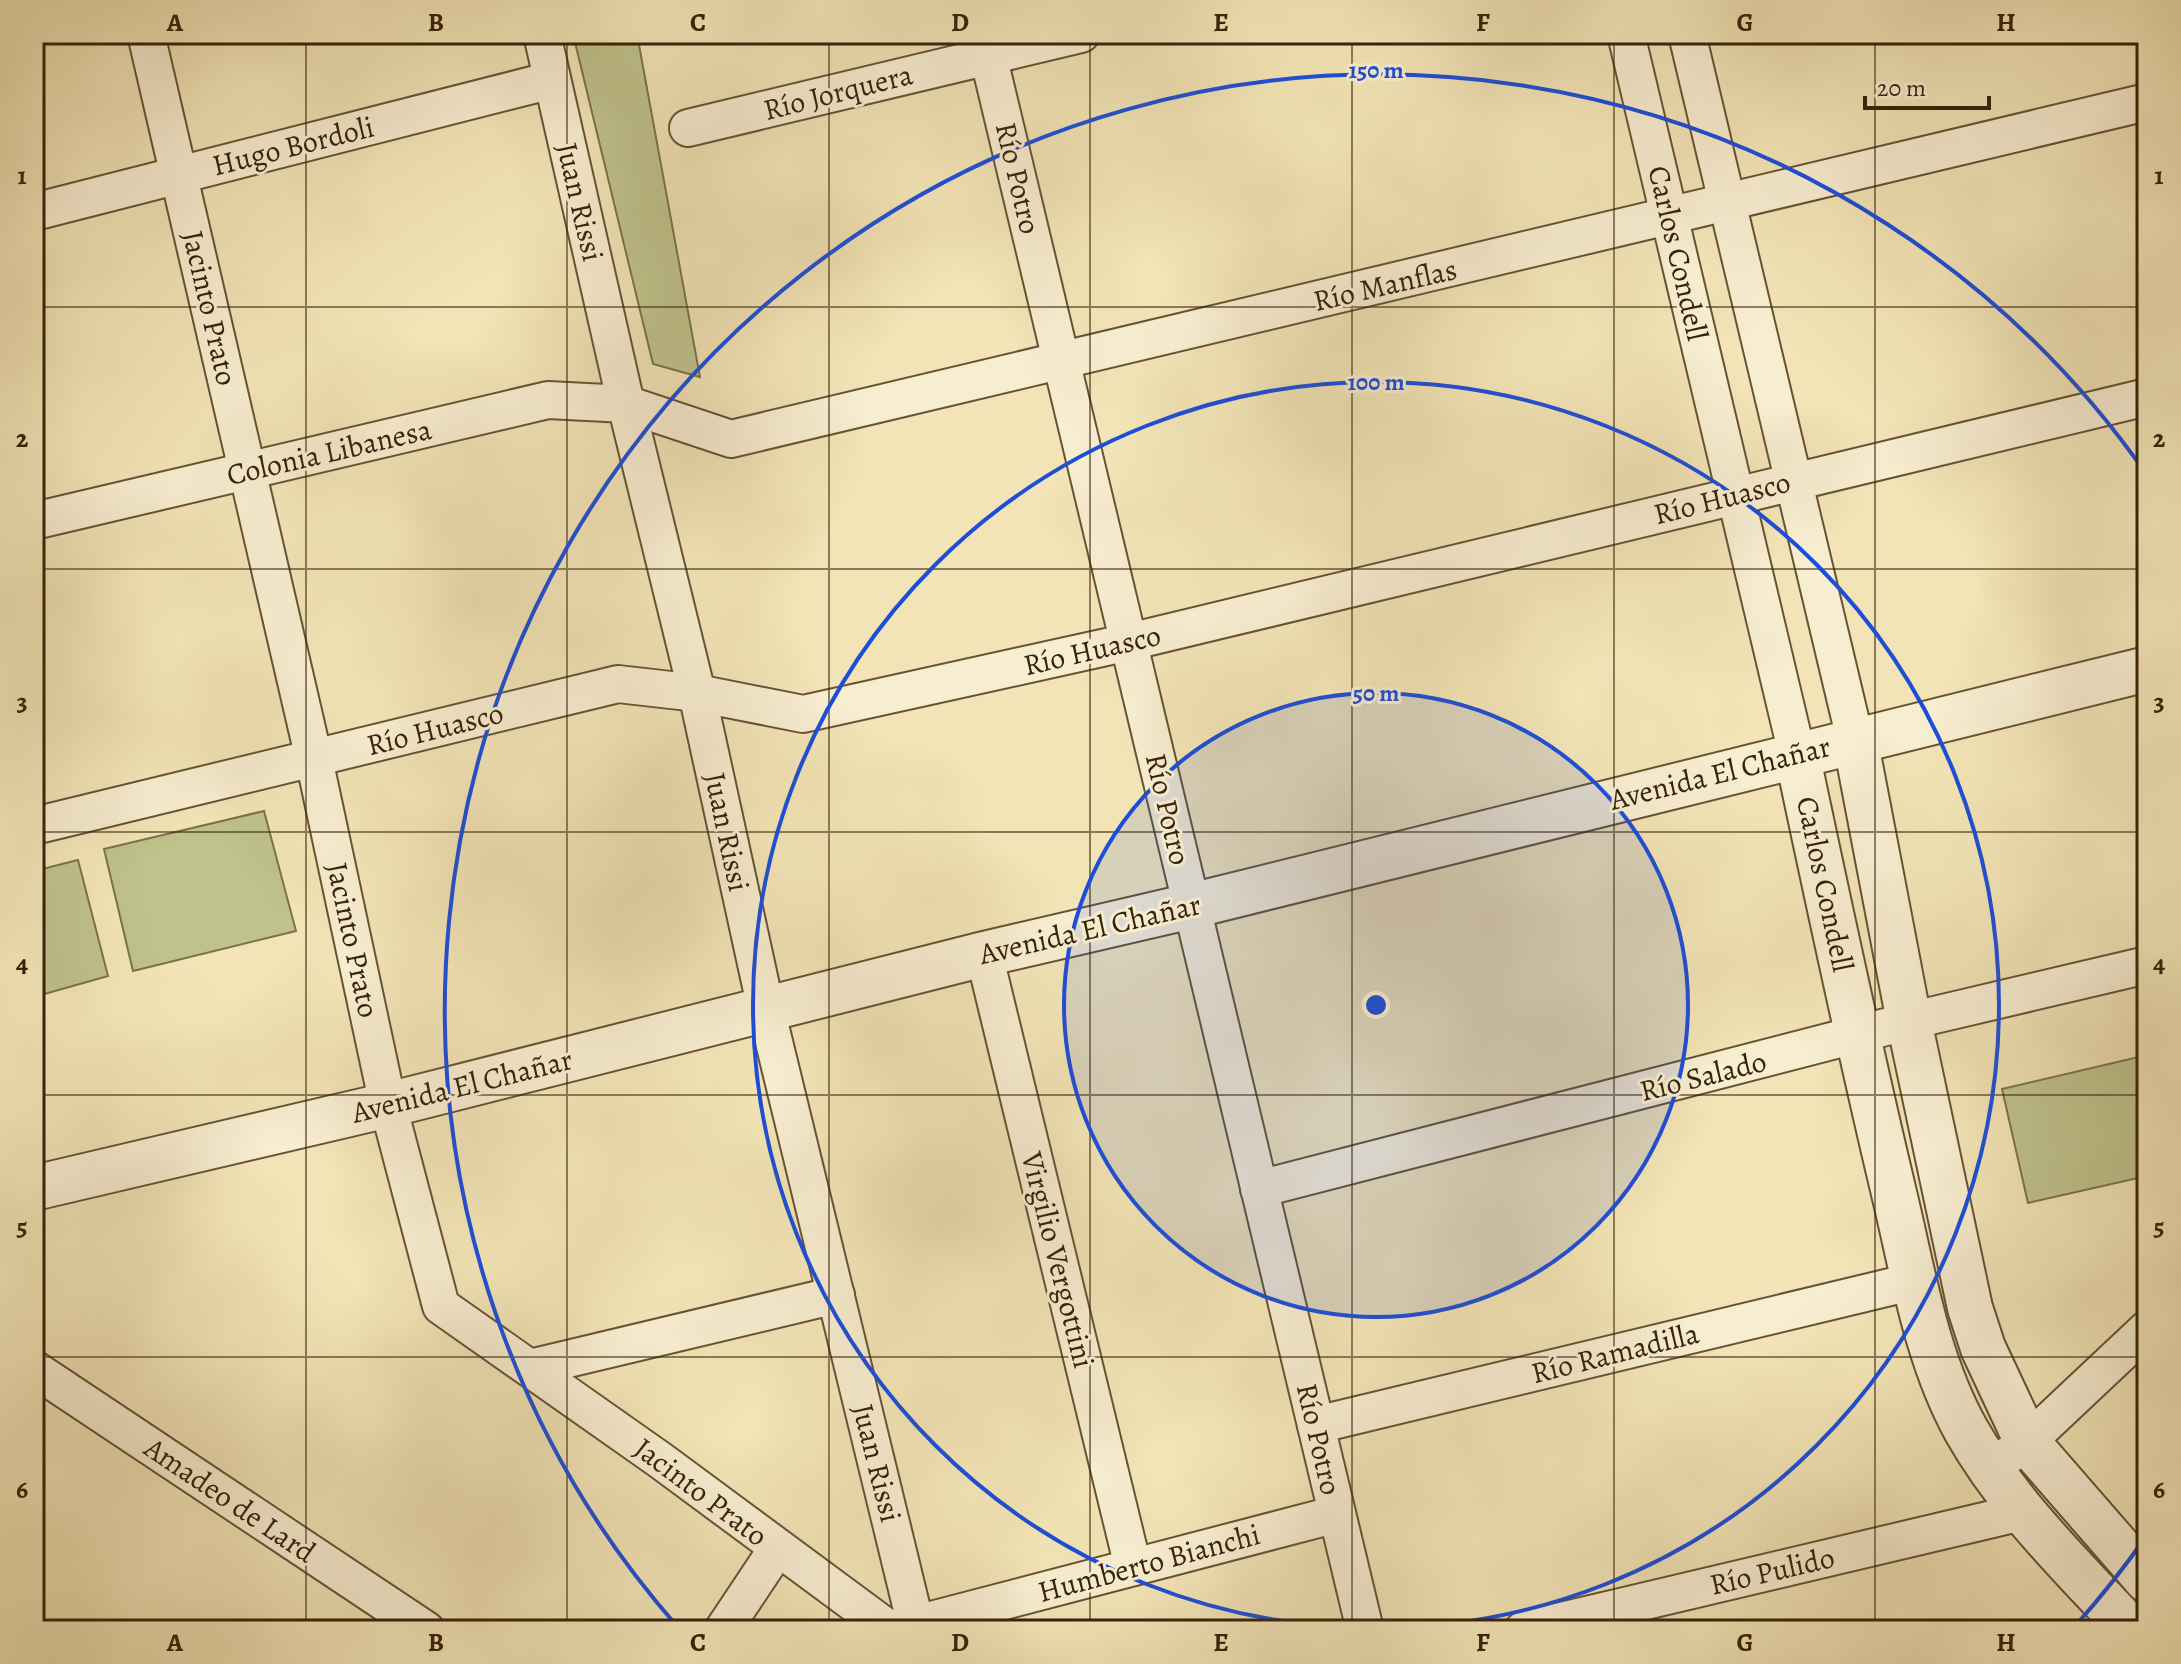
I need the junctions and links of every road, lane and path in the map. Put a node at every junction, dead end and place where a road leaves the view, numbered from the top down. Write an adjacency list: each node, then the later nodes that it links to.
1 (146, 34): 10 (street, Jacinto Prato)
2 (542, 34): 7 (street, Juan Rissi)
3 (1081, 34): 6 (street, Río Jorquera)
4 (1626, 34): 13 (street, Carlos Condell)
5 (1687, 34): 11 (street, Carlos Condell)
6 (986, 45): 9 (street, Río Jorquera); 14 (street, Río Potro)
7 (552, 80): 10 (street, Hugo Bordoli); 16 (street, Juan Rissi)
8 (2147, 102): 11 (street, Río Manflas)
9 (688, 128)
10 (179, 175): 12 (street, Hugo Bordoli); 17 (street, Jacinto Prato)
11 (1728, 204): 13 (street, Río Manflas); 18 (street, Carlos Condell)
12 (34, 212)
13 (1670, 218): 14 (street, Río Manflas); 19 (street, Carlos Condell)
14 (1062, 362): 16 (street, Río Manflas); 21 (street, Río Potro)
15 (2147, 397): 18 (street, Río Huasco)
16 (626, 404): 17 (street, Colonia Libanesa); 23 (street, Juan Rissi)
17 (247, 471): 20 (street, Colonia Libanesa); 26 (street, Jacinto Prato)
18 (1794, 480): 19 (street, Río Huasco); 24 (street, Carlos Condell)
19 (1735, 495): 21 (street, Río Huasco); 25 (street, Carlos Condell)
20 (34, 521)
21 (1129, 642): 23 (street, Río Huasco); 28 (street, Río Potro)
22 (2147, 669): 24 (street, Avenida El Chañar)
23 (697, 693): 26 (street, Río Huasco); 31 (street, Juan Rissi)
24 (1855, 739): 25 (street, Avenida El Chañar); 32 (street, Carlos Condell)
25 (1797, 754): 28 (street, Avenida El Chañar); 33 (street, Carlos Condell)
26 (314, 759): 27 (street, Río Huasco); 34 (street, Jacinto Prato)
27 (34, 826)
28 (1191, 906): 29 (street, Avenida El Chañar); 36 (street, Río Potro)
29 (984, 954): 31 (street, Avenida El Chañar); 48 (street, Virgilio Vergottini)
30 (2147, 965): 32 (street, Río Salado)
31 (766, 1009): 34 (street, Avenida El Chañar); 38 (street, Juan Rissi)
32 (1909, 1021): 33 (street, Río Salado); 43 (street, Carlos Condell)
33 (1857, 1037): 36 (street, Río Salado); 37 (street, Carlos Condell)
34 (388, 1105): 35 (street, Avenida El Chañar); 40 (street, Jacinto Prato)
35 (34, 1188)
36 (1259, 1189): 42 (street, Río Potro)
37 (1915, 1281): 42 (street, Río Ramadilla); 44 (street, Carlos Condell)
38 (836, 1295): 40 (street); 50 (street, Juan Rissi)
39 (2147, 1329): 43 (street)
40 (530, 1368): 47 (street, Jacinto Prato)
41 (34, 1369): 51 (street, Amadeo de Lard)
42 (1316, 1425): 46 (street, Río Potro)
43 (2027, 1442): 44 (street); 49 (street, Carlos Condell)
44 (1989, 1469): 45 (street, Carlos Condell)
45 (2022, 1512): 54 (street, Río Pulido); 55 (street, Carlos Condell)
46 (1337, 1514): 48 (street, Humberto Bianchi); 53 (street, Río Potro)
47 (777, 1549): 50 (street, Jacinto Prato); 52 (street)
48 (1133, 1567): 50 (street, Humberto Bianchi)
49 (2147, 1580)
50 (908, 1628)
51 (426, 1630)
52 (723, 1630)
53 (1365, 1630)
54 (1523, 1630)
55 (2131, 1630)

